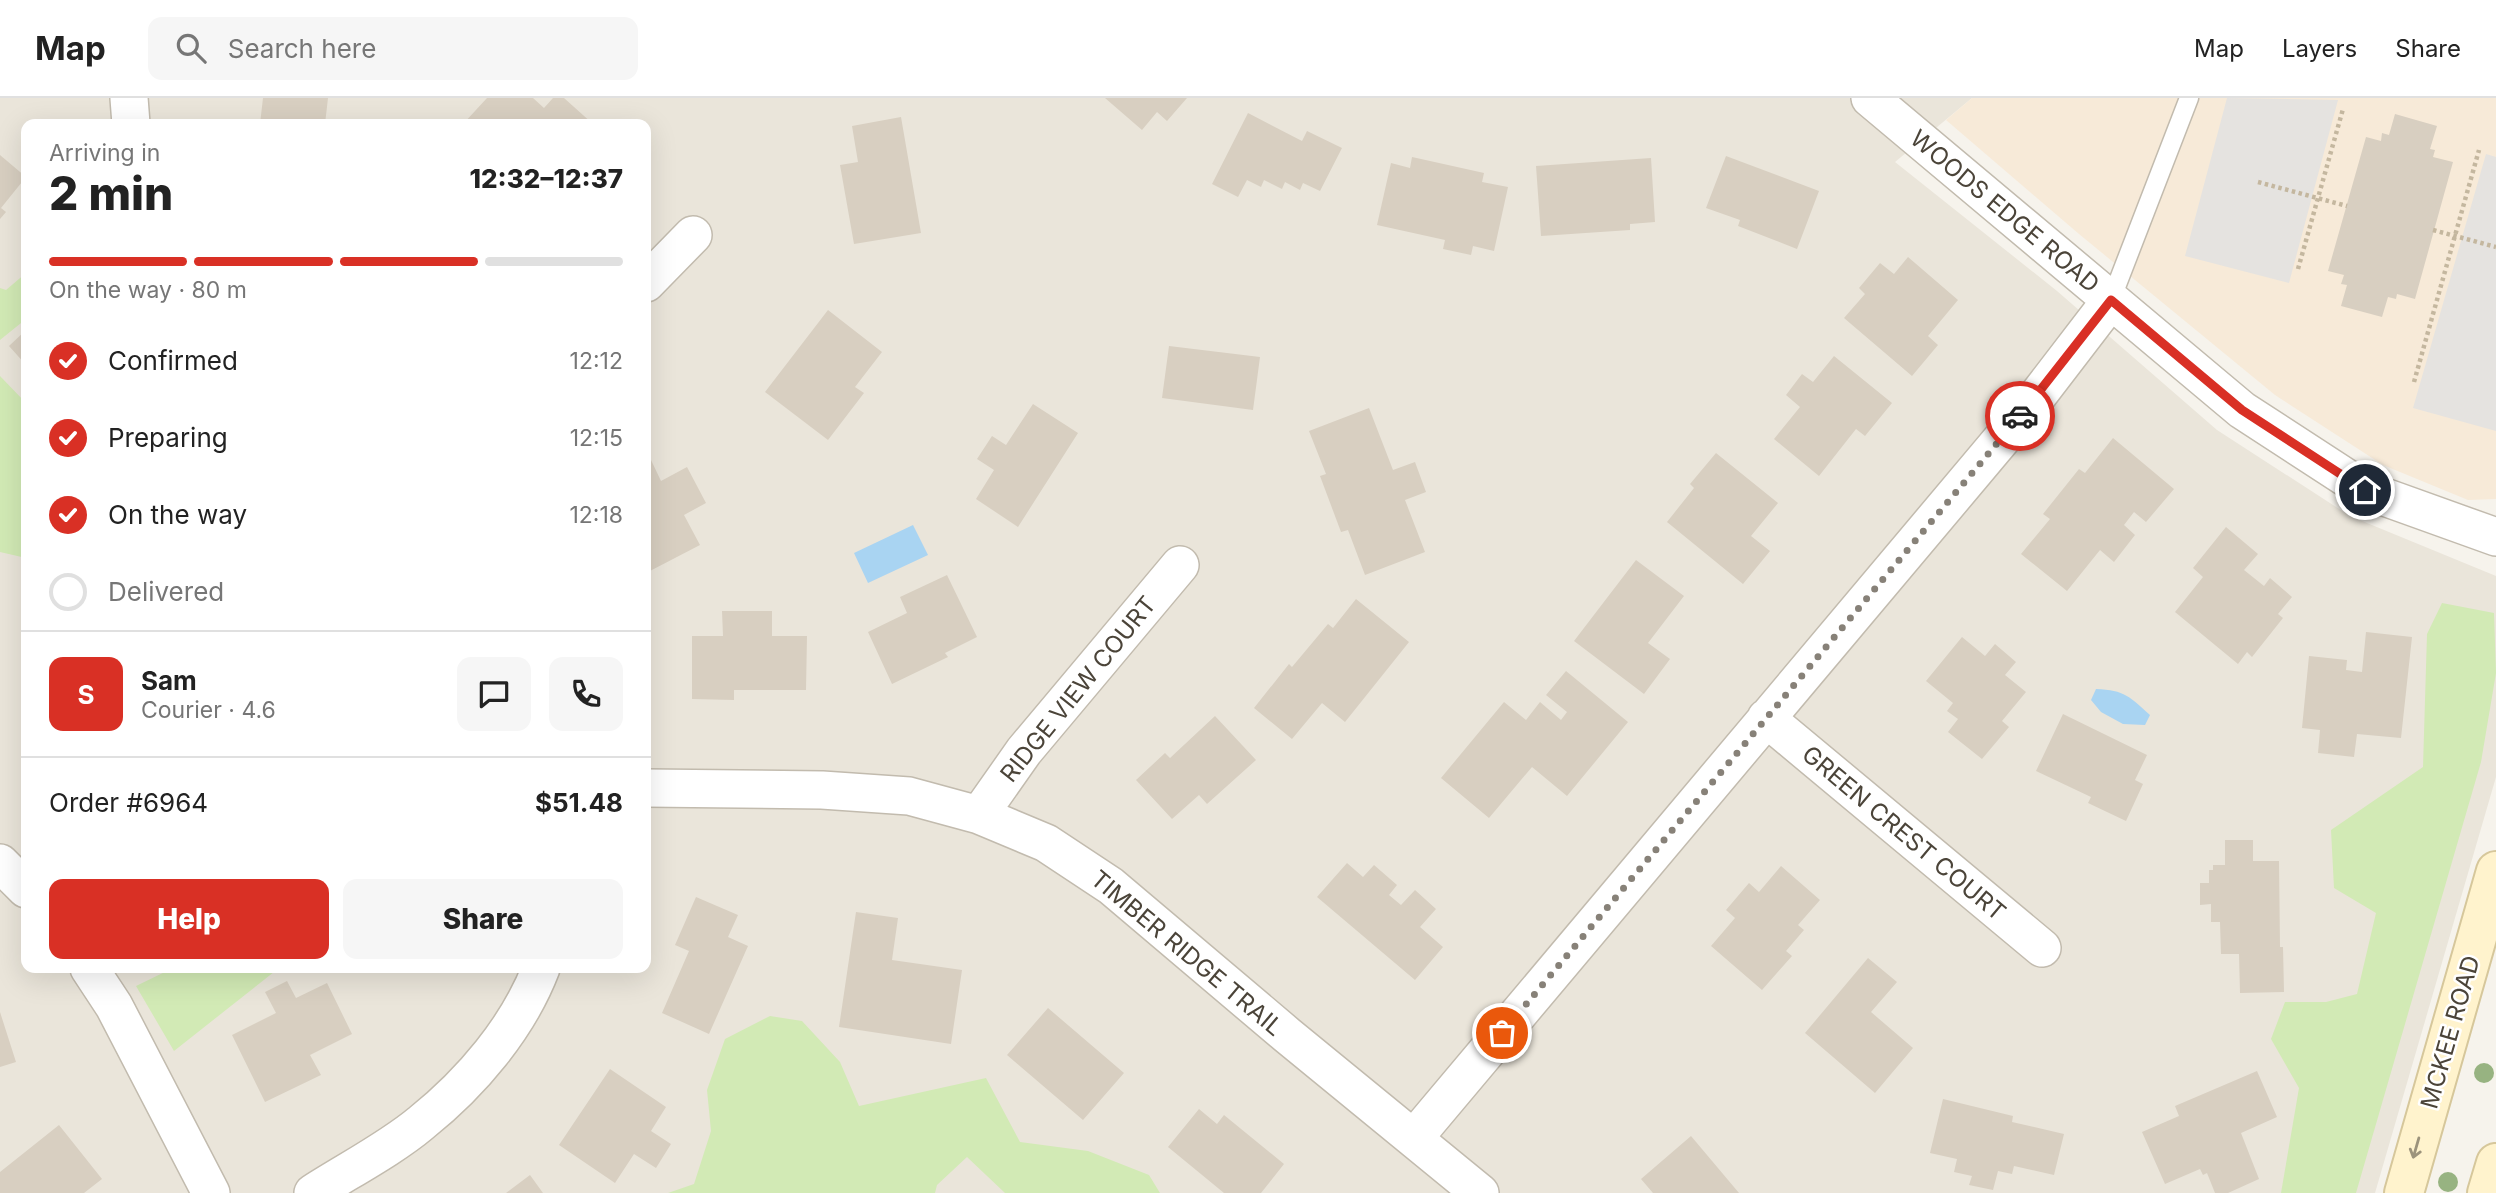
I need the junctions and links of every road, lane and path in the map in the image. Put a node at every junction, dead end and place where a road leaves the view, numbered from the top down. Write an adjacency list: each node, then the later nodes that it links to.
1 (129, 98): 5 (street)
2 (1870, 98): 16 (street, WOODS EDGE ROAD)
3 (2189, 98): 16 (lane)
4 (2343, 109): 8 (path)
5 (131, 119)
6 (2479, 150): 12 (path)
7 (2258, 182): 8 (path)
8 (2318, 198): 9 (path); 14 (path)
9 (2347, 206)
10 (2434, 230): 12 (path)
11 (692, 235): 15 (street)
12 (2454, 236): 13 (path); 17 (path)
13 (2496, 247)
14 (2298, 269)
15 (651, 277)
16 (2111, 300): 18 (street, WOODS EDGE ROAD); 20 (street)
17 (2414, 382)
18 (2496, 537)
19 (1180, 565): 22 (street, RIDGE VIEW COURT)
20 (1766, 718): 26 (street, GREEN CREST COURT); 29 (street)
21 (651, 788): 22 (street, TIMBER RIDGE TRAIL)
22 (979, 815): 29 (street, TIMBER RIDGE TRAIL)
23 (0, 863): 25 (street)
24 (2496, 871): 34 (main road, MCKEE ROAD, one-way to 34)
25 (21, 883)
26 (2042, 948)
27 (92, 973): 31 (street)
28 (538, 973): 32 (street)
29 (1414, 1138): 33 (street, TIMBER RIDGE TRAIL)
30 (2496, 1163): 35 (main road)
31 (211, 1193)
32 (313, 1193)
33 (1480, 1193)
34 (2403, 1193)
35 (2487, 1193)

